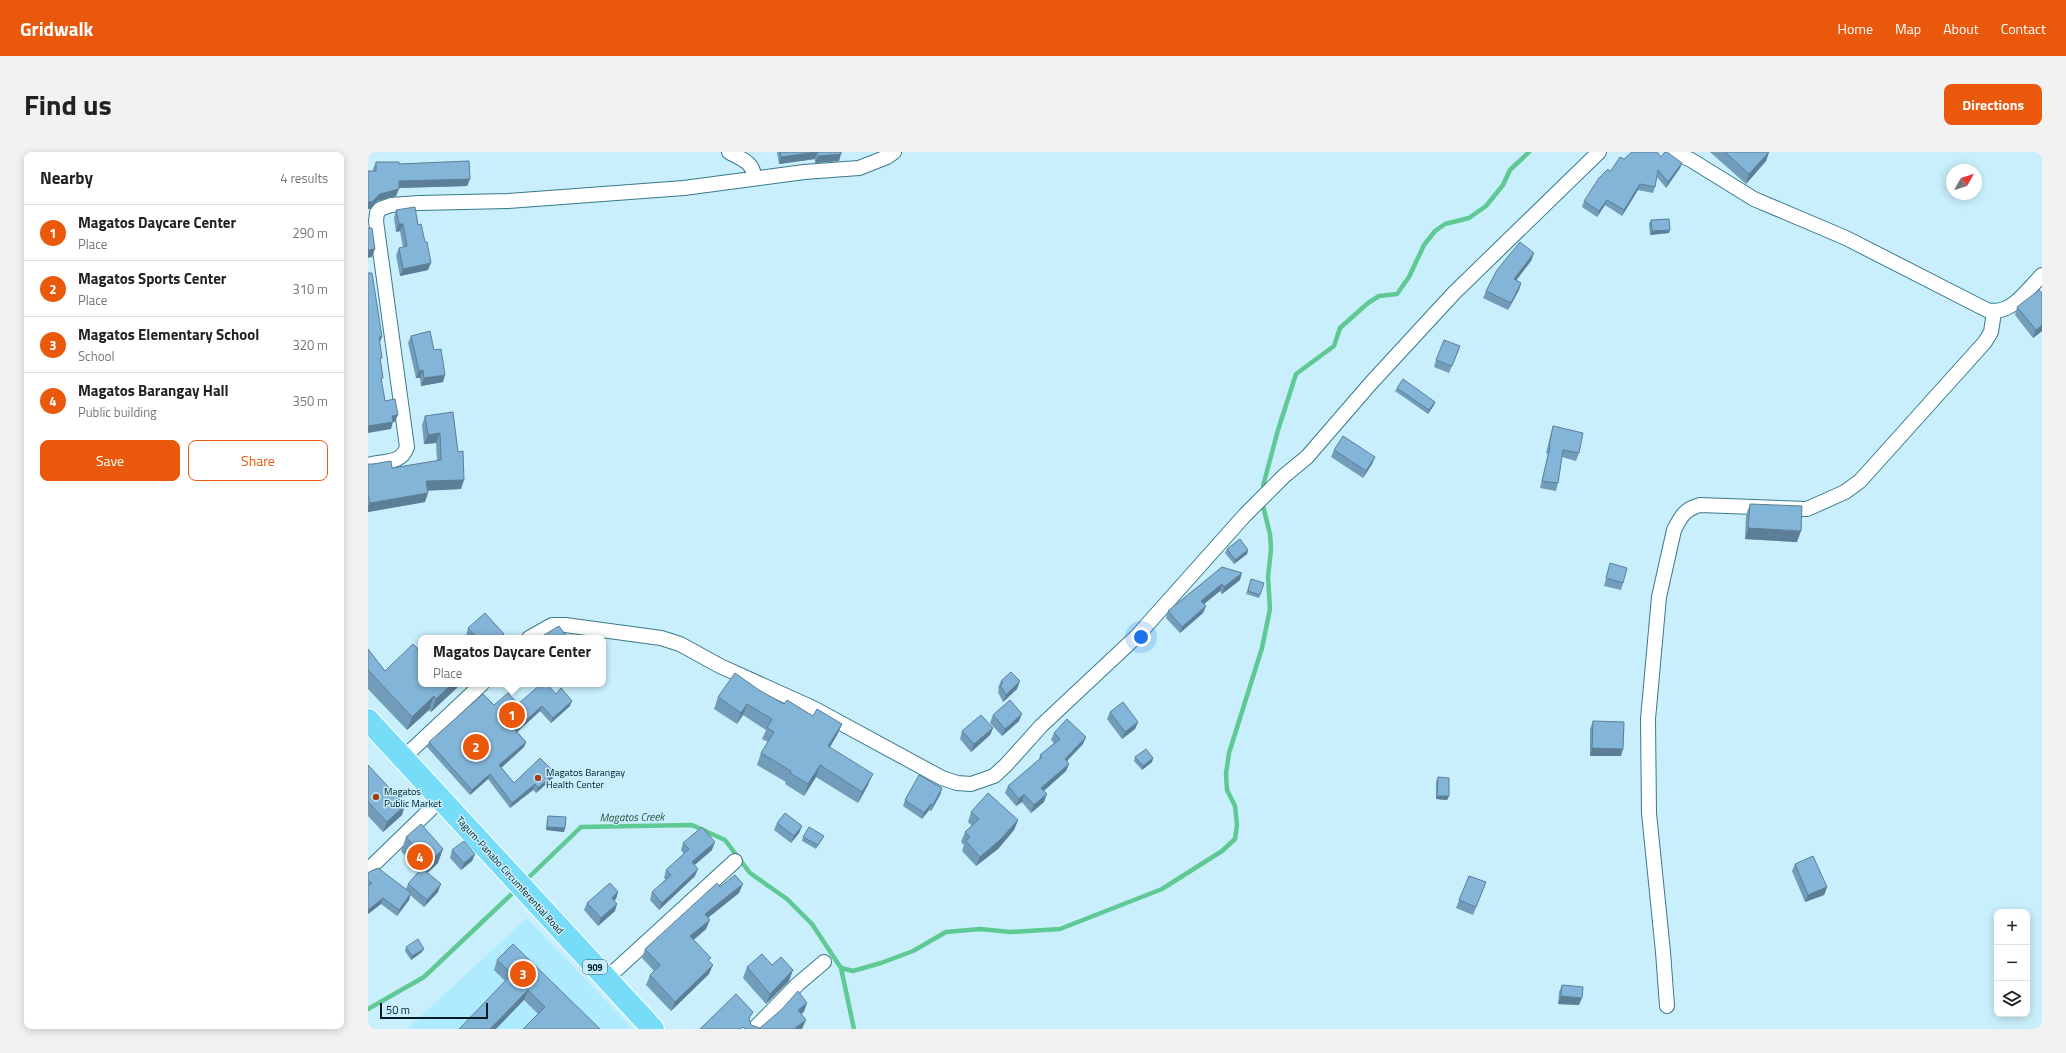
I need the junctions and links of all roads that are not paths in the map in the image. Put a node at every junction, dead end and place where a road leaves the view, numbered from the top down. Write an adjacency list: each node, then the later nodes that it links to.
1 (728, 152): 5 (street)
2 (894, 152): 5 (street)
3 (1599, 152): 9 (street)
4 (1673, 152): 7 (street)
5 (754, 178): 8 (street)
6 (2042, 275): 7 (street)
7 (1994, 312): 18 (street)
8 (368, 465)
9 (534, 635)
10 (479, 687): 12 (street)
11 (368, 720): 12 (highway, Tagum-Panabo Circumferential Road / 909)
12 (403, 758): 13 (highway, Tagum-Panabo Circumferential Road / 909)
13 (441, 799): 15 (street); 17 (highway, Tagum-Panabo Circumferential Road / 909)
14 (735, 861): 17 (street)
15 (368, 870)
16 (824, 962): 20 (street)
17 (606, 979): 19 (highway, Tagum-Panabo Circumferential Road / 909)
18 (1667, 1006)
19 (653, 1029)
20 (754, 1029)

